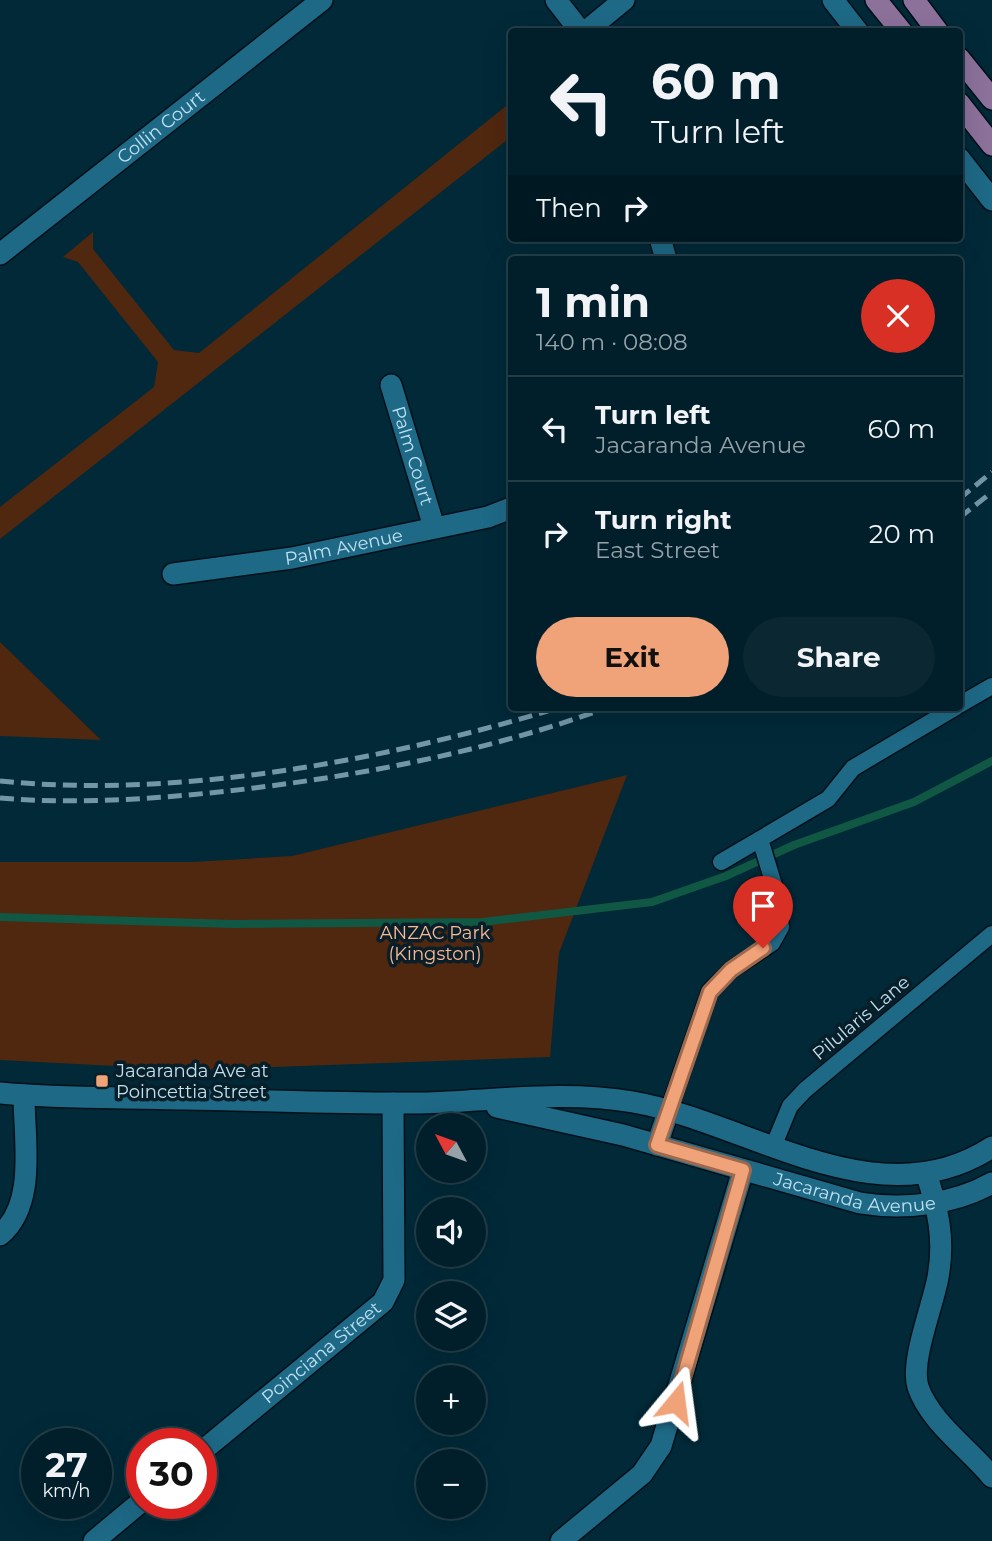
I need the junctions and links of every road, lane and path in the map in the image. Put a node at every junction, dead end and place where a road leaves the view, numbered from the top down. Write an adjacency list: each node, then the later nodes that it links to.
1 (322, 0): 18 (street, Collin Court)
2 (556, 0): 7 (street)
3 (624, 0): 8 (street)
4 (833, 0): 9 (street)
5 (876, 0): 10 (main road)
6 (914, 0): 11 (main road)
7 (580, 28)
8 (588, 28)
9 (855, 28)
10 (899, 28)
11 (936, 28)
12 (963, 63): 13 (main road)
13 (992, 99)
14 (963, 108): 15 (main road)
15 (992, 145)
16 (963, 163): 17 (street)
17 (992, 200)
18 (0, 254)
19 (391, 385): 21 (street, Palm Court)
20 (508, 509): 21 (street, Palm Avenue)
21 (434, 527): 22 (street, Palm Avenue)
22 (173, 574)
23 (992, 686): 24 (lane)
24 (963, 703)
25 (950, 711): 26 (lane)
26 (763, 846): 27 (lane); 33 (lane)
27 (721, 862)
28 (992, 934): 35 (lane, Pilularis Lane)
29 (0, 1093): 30 (street, Jacaranda Avenue)
30 (24, 1095): 32 (street, Jacaranda Avenue); 41 (street)
31 (471, 1102): 32 (street, Jacaranda Avenue); 33 (street, Jacaranda Avenue); 34 (street, Jacaranda Avenue)
32 (393, 1103): 42 (street, Poinciana Street)
33 (668, 1112): 34 (street); 35 (street, Jacaranda Avenue)
34 (657, 1145): 37 (street, Jacaranda Avenue)
35 (773, 1147): 38 (street, Jacaranda Avenue)
36 (992, 1147): 38 (street, Jacaranda Avenue)
37 (743, 1170): 40 (street, Jacaranda Avenue); 46 (street)
38 (926, 1173): 40 (street)
39 (992, 1183): 40 (street, Jacaranda Avenue)
40 (936, 1202): 43 (street)
41 (0, 1235)
42 (217, 1439)
43 (992, 1477)
44 (126, 1515): 45 (street)
45 (94, 1541)
46 (561, 1541)

